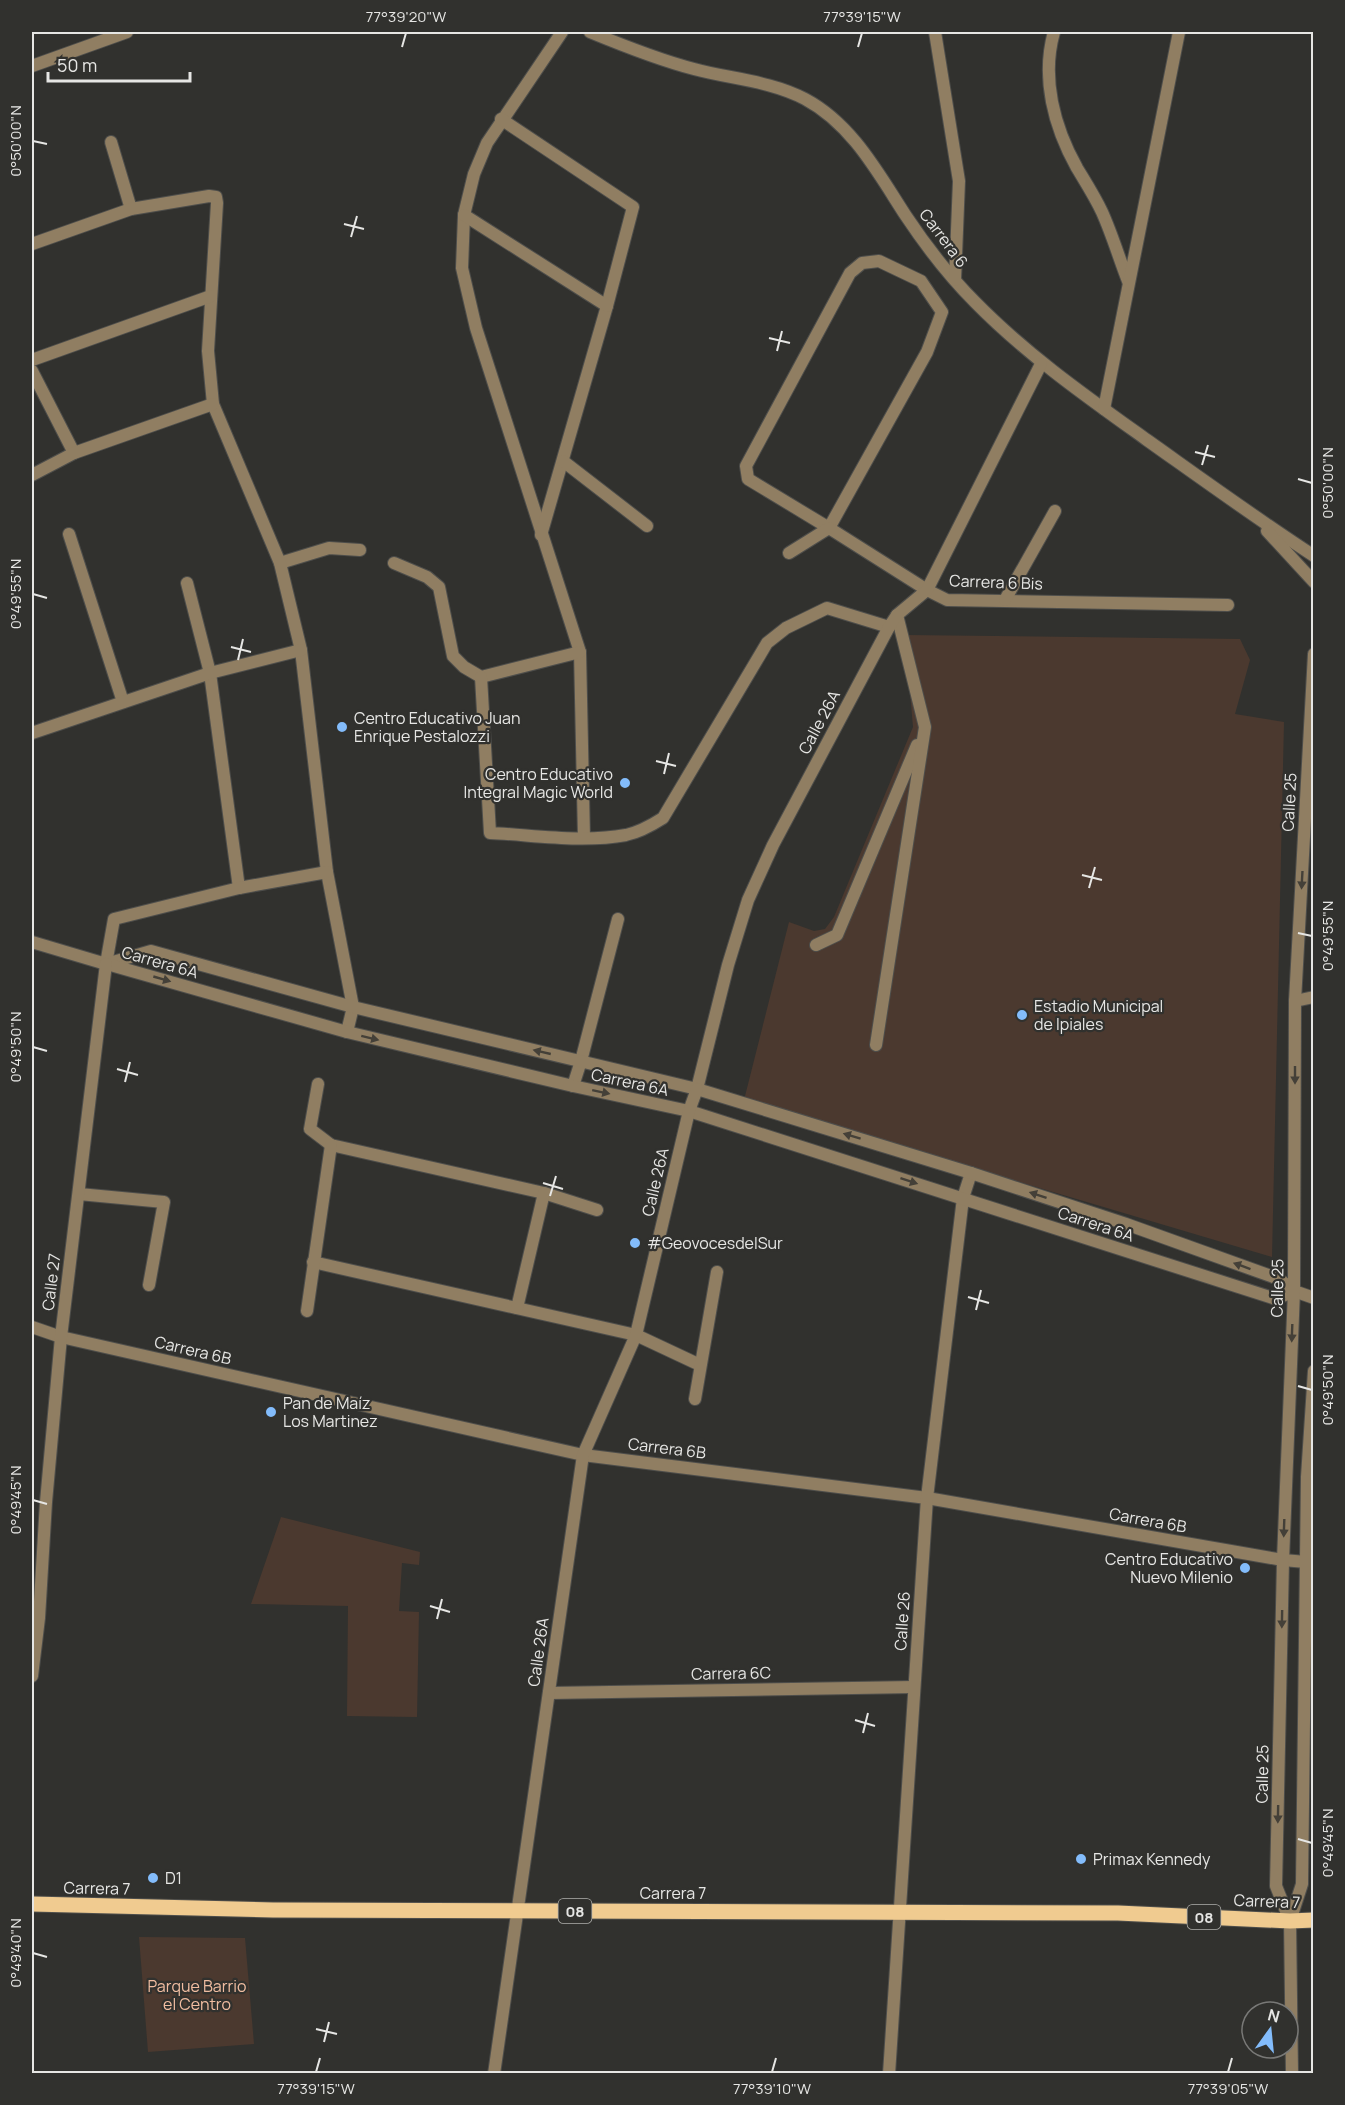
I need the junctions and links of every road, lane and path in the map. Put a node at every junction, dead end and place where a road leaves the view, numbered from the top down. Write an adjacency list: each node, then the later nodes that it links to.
1 (127, 32): 7 (street)
2 (561, 32): 8 (street)
3 (590, 32): 13 (street, Carrera 6)
4 (935, 32): 13 (street)
5 (1054, 32): 14 (street)
6 (1179, 32): 14 (street)
7 (32, 66)
8 (501, 119): 11 (street); 16 (street)
9 (111, 142): 10 (street)
10 (131, 209): 12 (street); 15 (street)
11 (464, 216): 16 (street); 30 (street)
12 (32, 244)
13 (955, 280): 18 (street, Carrera 6)
14 (1128, 282): 21 (street)
15 (211, 296): 17 (street); 20 (street)
16 (608, 306): 23 (street)
17 (32, 360)
18 (1041, 364): 21 (street); 38 (street, Calle 26A)
19 (32, 371): 22 (street)
20 (213, 404): 22 (street); 34 (street)
21 (1104, 409): 26 (street)
22 (74, 453): 24 (street)
23 (563, 461): 27 (street); 30 (street)
24 (32, 475)
25 (1055, 510): 39 (street)
26 (1254, 516): 33 (street); 36 (street)
27 (647, 526)
28 (829, 528): 28 (street, Carrera 6 Bis); 32 (street); 38 (street, Carrera 6 Bis)
29 (69, 534): 48 (street)
30 (541, 535): 44 (street)
31 (360, 550): 34 (street)
32 (789, 553)
33 (1314, 556)
34 (280, 563): 43 (street)
35 (394, 563): 47 (street)
36 (1314, 582)
37 (187, 583): 46 (street)
38 (927, 590): 39 (street, Carrera 6 Bis); 41 (street, Calle 26A)
39 (1005, 600): 40 (street, Carrera 6 Bis)
40 (1227, 605)
41 (897, 615): 42 (street, Calle 26A); 49 (street)
42 (889, 627): 51 (street); 66 (street, Calle 26A)
43 (301, 650): 46 (street); 52 (street)
44 (580, 652): 47 (street); 51 (street)
45 (1314, 654): 59 (street, Calle 25, one-way to 59)
46 (210, 673): 48 (street); 53 (street)
47 (481, 677): 51 (street)
48 (123, 702): 50 (street)
49 (925, 728): 56 (street); 62 (street)
50 (32, 733)
51 (584, 838)
52 (327, 872): 53 (street); 60 (street)
53 (239, 888): 57 (street, Calle 27)
54 (618, 919): 63 (street)
55 (32, 942): 57 (street)
56 (816, 945)
57 (106, 964): 60 (street, Carrera 6A); 61 (street, Carrera 6A, one-way to 61); 71 (street, Calle 27)
58 (1314, 997): 59 (street)
59 (1295, 1001): 77 (street, Calle 25, one-way to 77)
60 (353, 1007): 61 (street); 63 (street, Carrera 6A, one-way to 60)
61 (347, 1032): 65 (street, Carrera 6A, one-way to 65)
62 (876, 1045)
63 (581, 1061): 65 (street); 66 (street, Carrera 6A)
64 (318, 1084): 68 (street)
65 (573, 1086): 67 (street, Carrera 6A, one-way to 67)
66 (697, 1089): 67 (street, Calle 26A); 69 (street, Carrera 6A, one-way to 66)
67 (689, 1111): 72 (street, Carrera 6A, one-way to 72); 82 (street, Calle 26A)
68 (331, 1145): 70 (street); 74 (street)
69 (971, 1173): 72 (street, Calle 26); 77 (street, Carrera 6A, one-way to 69)
70 (544, 1193): 73 (street); 79 (street)
71 (79, 1194): 76 (street); 83 (street, Calle 27)
72 (963, 1198): 77 (street, Carrera 6A); 88 (street, Calle 26)
73 (597, 1210)
74 (313, 1262): 79 (street); 80 (street)
75 (717, 1272): 84 (street)
76 (149, 1286)
77 (1294, 1291): 78 (street, Carrera 6A); 89 (street, Calle 25, one-way to 89)
78 (1314, 1298)
79 (517, 1308): 82 (street)
80 (307, 1311)
81 (32, 1327): 83 (street, Carrera 6B)
82 (636, 1335): 84 (street); 87 (street, Calle 26A)
83 (61, 1337): 87 (street, Carrera 6B); 91 (street, Calle 27)
84 (700, 1365): 86 (street)
85 (1314, 1371): 90 (street, Calle 25)
86 (695, 1399)
87 (584, 1455): 88 (street, Carrera 6B); 94 (street, Calle 26A)
88 (927, 1498): 89 (street, Carrera 6B); 93 (street, Calle 26)
89 (1283, 1560): 90 (street, Carrera 6B); 99 (street, Calle 25, one-way to 99)
90 (1306, 1562): 99 (street, Calle 25)
91 (35, 1618): 92 (street, Calle 27)
92 (32, 1676)
93 (914, 1687): 94 (street, Carrera 6C); 97 (street, Calle 26)
94 (549, 1693): 96 (street, Calle 26A)
95 (32, 1904): 96 (main road, Carrera 7 / 08)
96 (518, 1911): 97 (main road, Carrera 7 / 08); 100 (street, Calle 26A)
97 (900, 1912): 99 (main road, Carrera 7 / 08); 101 (street, Calle 26)
98 (1314, 1920): 99 (main road, Carrera 7 / 08)
99 (1290, 1921): 102 (street, Calle 25)
100 (494, 2073)
101 (889, 2073)
102 (1292, 2073)

